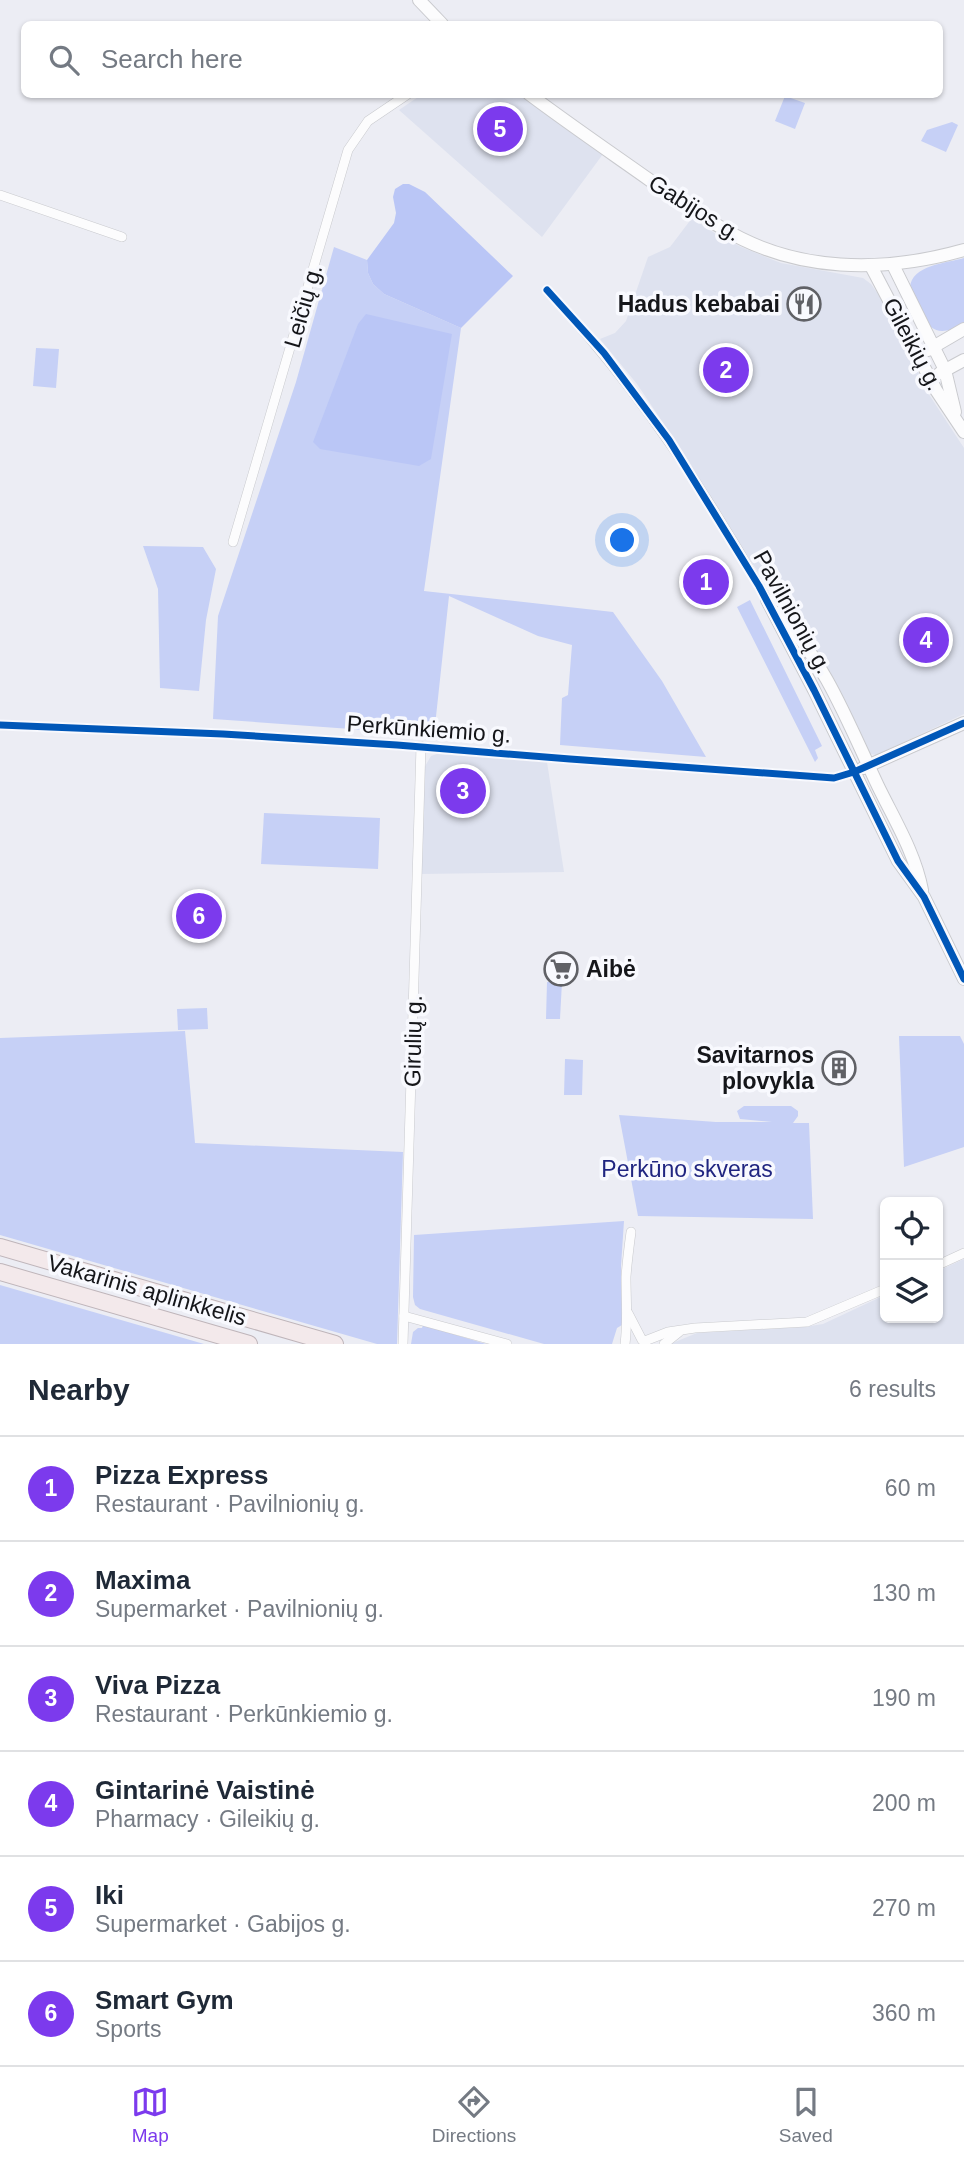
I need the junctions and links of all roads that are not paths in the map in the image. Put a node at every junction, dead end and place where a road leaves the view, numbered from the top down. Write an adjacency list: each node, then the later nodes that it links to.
1 (419, 0): 2 (street)
2 (439, 21)
3 (402, 98): 19 (street, Leičių g.)
4 (534, 98): 9 (street, Gabijos g.)
5 (0, 195): 6 (street)
6 (122, 237)
7 (964, 250): 8 (street, Gabijos g.)
8 (893, 265): 9 (street, Gabijos g.); 12 (street, Gileikių g.)
9 (871, 266): 13 (street, Gileikių g.)
10 (547, 290): 20 (street, Pavilnionių g.)
11 (964, 329): 12 (street)
12 (933, 347): 13 (street); 15 (street, Gileikių g.)
13 (918, 356): 16 (street, Gileikių g.)
14 (964, 360): 15 (street)
15 (945, 370): 16 (street); 17 (street, Gileikių g.)
16 (930, 379): 17 (street, Gileikių g.)
17 (957, 420): 18 (street, Gileikių g.)
18 (964, 432)
19 (233, 542)
20 (767, 600): 24 (street, Pavilnionių g.); 25 (street, Pavilnionių g.)
21 (964, 723): 24 (street)
22 (0, 725): 23 (street, Perkūnkiemio g.)
23 (421, 746): 25 (street, Perkūnkiemio g.); 35 (street, Girulių g.)
24 (868, 765): 25 (street); 26 (street, Pavilnionių g.)
25 (853, 772): 26 (street, Pavilnionių g.)
26 (924, 897): 27 (street, Pavilnionių g.)
27 (964, 979)
28 (631, 1232): 34 (street)
29 (0, 1247): 40 (highway, Vakarinis aplinkkelis)
30 (964, 1253): 31 (street)
31 (943, 1263)
32 (0, 1272): 39 (highway, Vakarinis aplinkkelis)
33 (880, 1291): 36 (street)
34 (628, 1313): 38 (street); 42 (street)
35 (404, 1315): 37 (street, Girulių g.); 41 (street)
36 (679, 1332): 38 (street); 43 (street)
37 (403, 1339)
38 (645, 1342): 42 (street)
39 (249, 1344)
40 (335, 1344)
41 (507, 1344)
42 (625, 1344)
43 (664, 1344)

